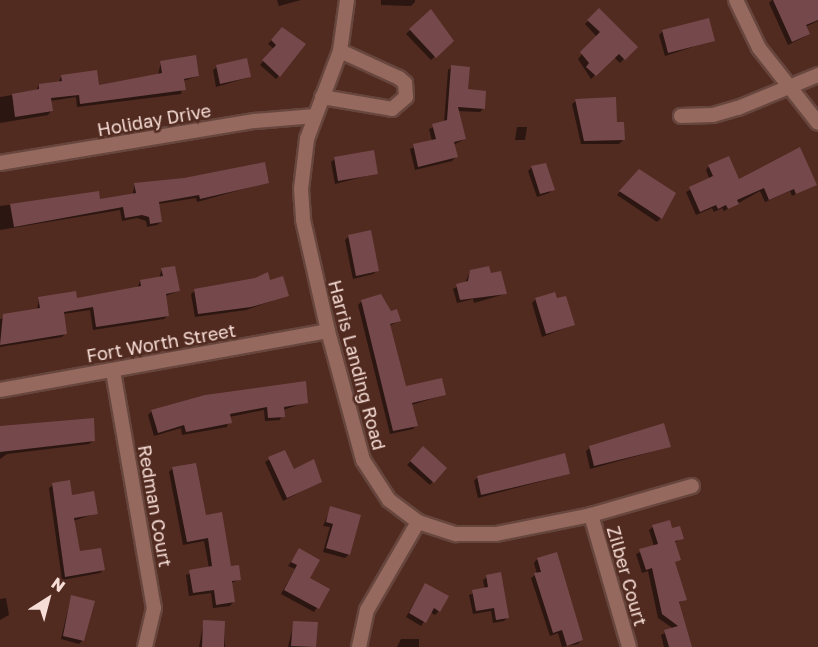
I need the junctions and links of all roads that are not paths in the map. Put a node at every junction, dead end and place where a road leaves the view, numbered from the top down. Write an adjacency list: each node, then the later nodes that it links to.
1 (347, 0): 3 (street, Harris Landing Road)
2 (736, 0): 5 (street)
3 (340, 51): 6 (street, Harris Landing Road); 6 (street)
4 (818, 75): 5 (street)
5 (787, 86): 8 (street); 9 (street)
6 (322, 98): 7 (street, Harris Landing Road)
7 (315, 116): 10 (street, Holiday Drive); 11 (street, Harris Landing Road)
8 (681, 116)
9 (818, 123)
10 (0, 163)
11 (328, 331): 12 (street, Fort Worth Street); 16 (street, Harris Landing Road)
12 (112, 371): 13 (street, Fort Worth Street); 17 (street, Redman Court)
13 (0, 390)
14 (692, 486): 15 (street, Harris Landing Road)
15 (591, 515): 16 (street, Harris Landing Road); 19 (street, Zilber Court)
16 (418, 522): 18 (street)
17 (146, 647)
18 (359, 647)
19 (629, 647)

